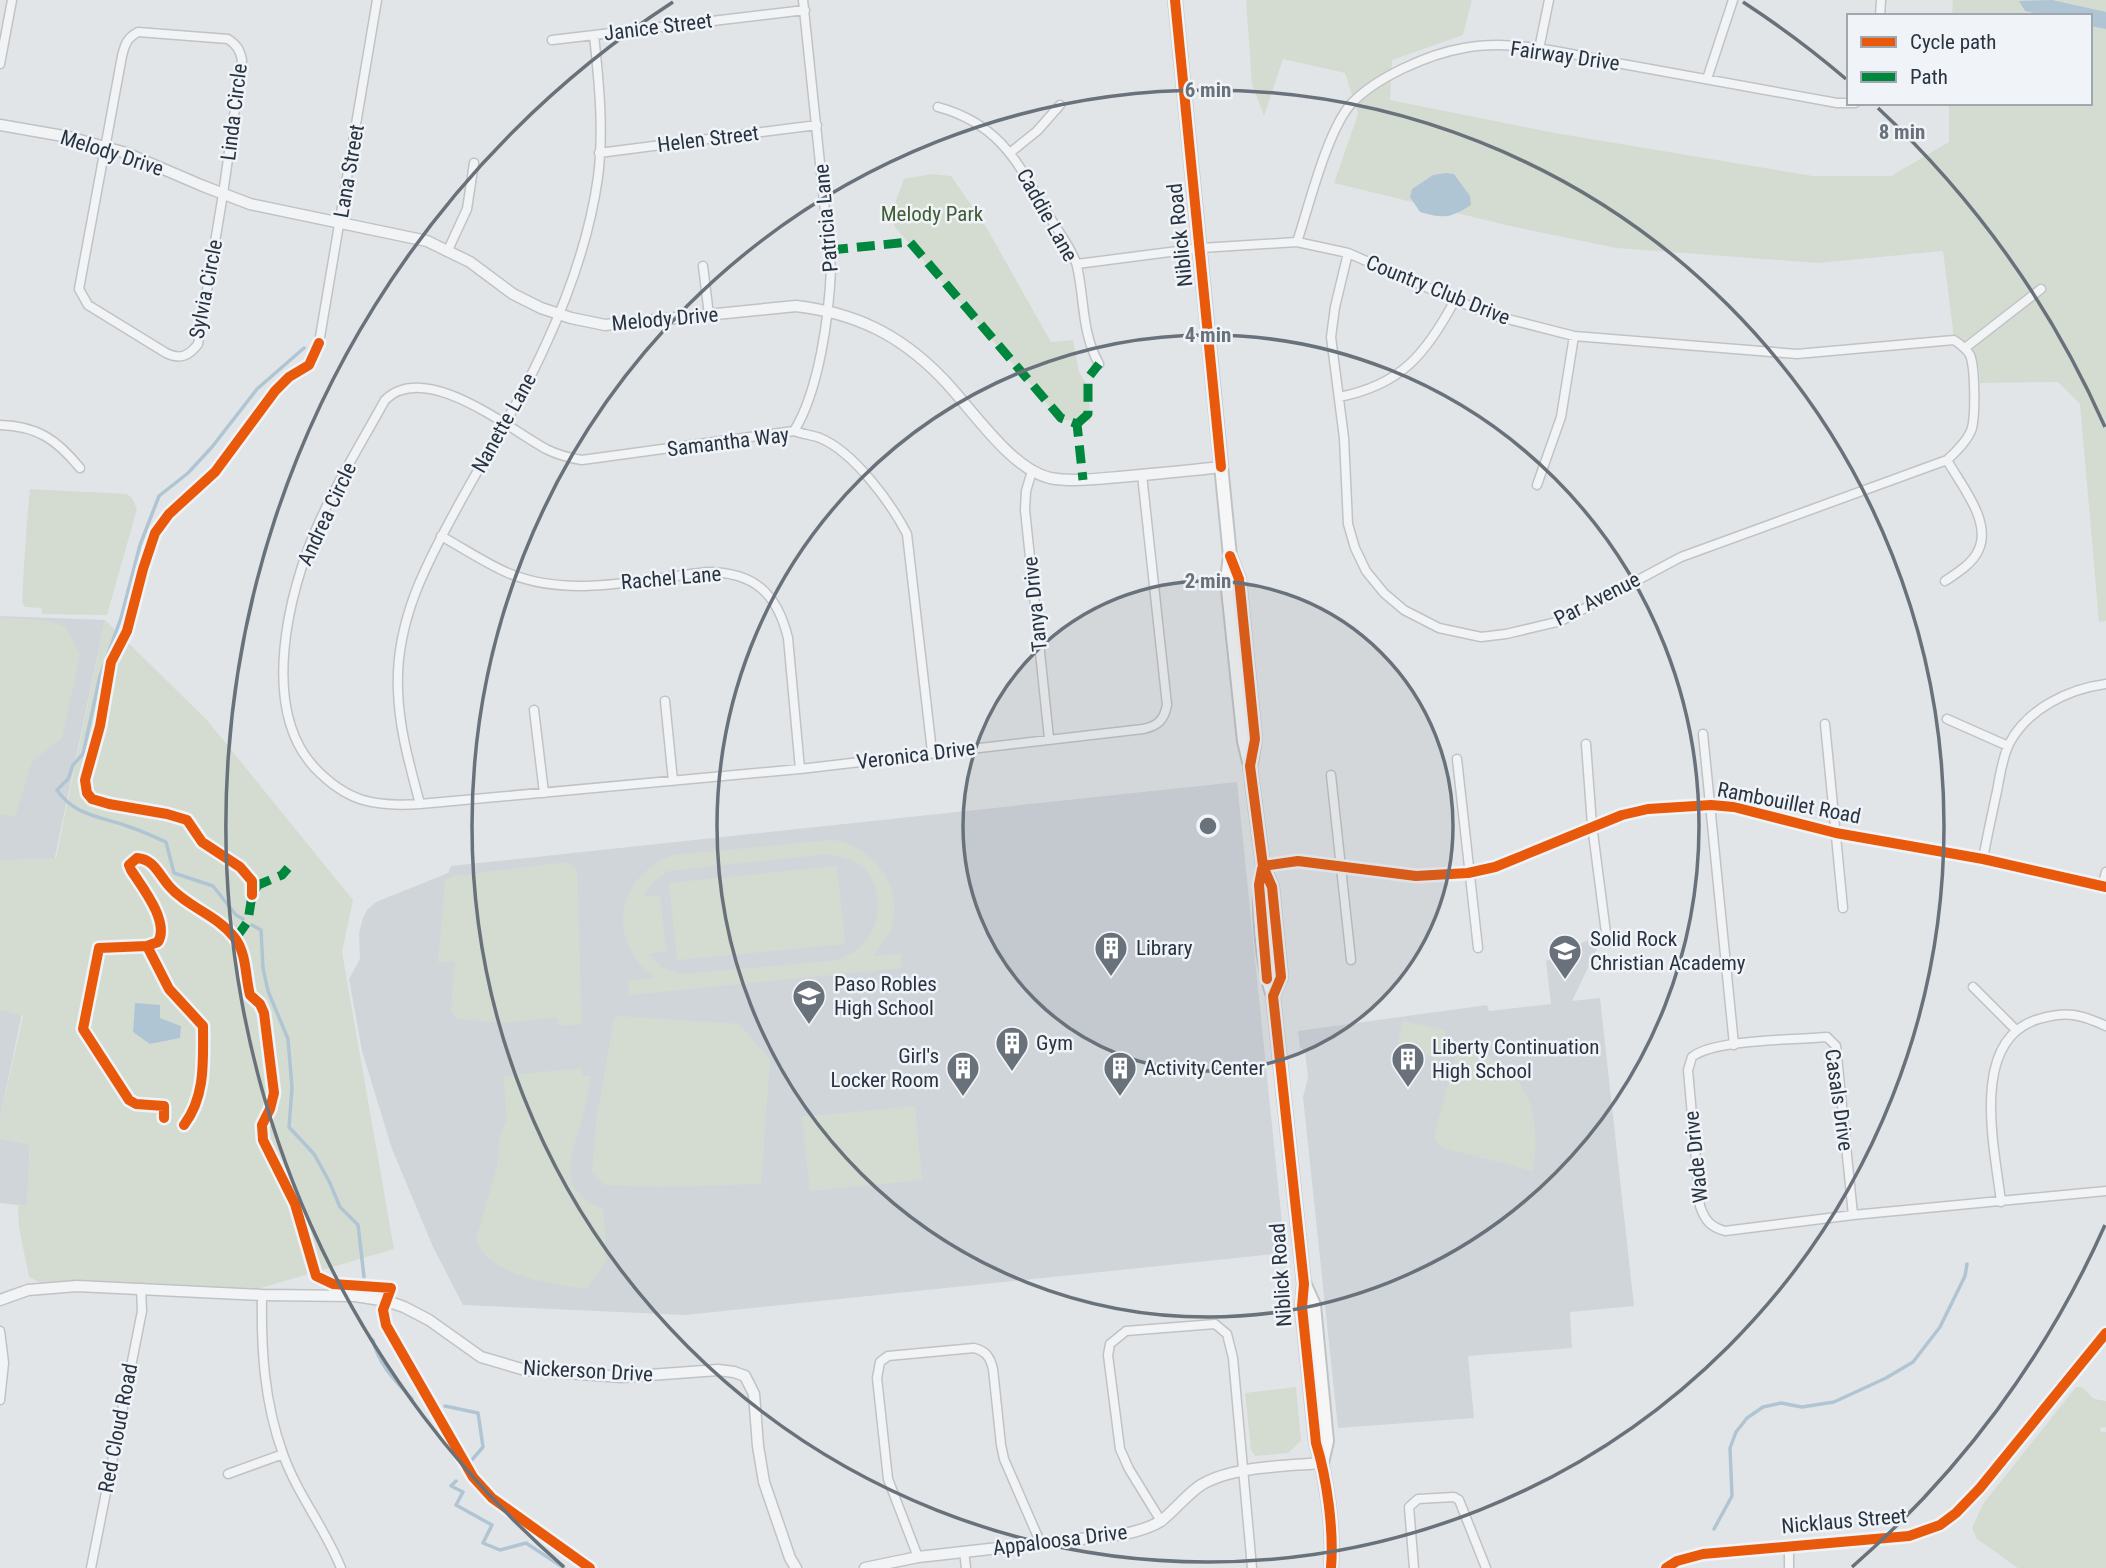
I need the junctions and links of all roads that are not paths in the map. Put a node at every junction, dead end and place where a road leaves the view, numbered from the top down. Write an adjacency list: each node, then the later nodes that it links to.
1 (12, 0): 11 (street)
2 (377, 0): 23 (street, Lana Street)
3 (803, 0): 7 (street, Patricia Lane)
4 (1175, 0): 25 (main road, Niblick Road)
5 (1549, 0): 10 (street)
6 (1733, 0): 12 (street)
7 (805, 10): 8 (street, Janice Street); 17 (street, Patricia Lane)
8 (594, 35): 9 (street, Janice Street); 20 (street, Nanette Lane)
9 (552, 40)
10 (1539, 49): 12 (street, Fairway Drive); 24 (street, Fairway Drive)
11 (0, 64)
12 (1707, 79): 13 (street, Fairway Drive)
13 (1847, 103)
14 (1060, 105): 19 (street)
15 (937, 107): 19 (street, Caddie Lane)
16 (0, 125): 18 (street, Melody Drive)
17 (817, 125): 20 (street, Helen Street); 32 (street, Patricia Lane)
18 (104, 146): 22 (street, Melody Drive); 22 (street, Linda Circle); 22 (street, Sylvia Circle)
19 (1011, 152): 28 (street, Caddie Lane)
20 (599, 153): 33 (street, Nanette Lane)
21 (474, 163): 26 (street)
22 (223, 194): 23 (street, Melody Drive)
23 (340, 223): 26 (street, Melody Drive); 36 (street, Lana Street)
24 (1297, 242): 25 (street, Country Club Drive); 27 (street, Country Club Drive)
25 (1201, 248): 28 (street, Country Club Drive); 44 (main road, Niblick Road)
26 (448, 250): 33 (street, Melody Drive)
27 (1348, 253): 31 (street, Country Club Drive); 39 (street, Par Avenue)
28 (1077, 264): 38 (street, Caddie Lane)
29 (703, 266): 34 (street)
30 (2041, 289): 37 (street)
31 (1455, 300): 35 (street, Country Club Drive); 39 (street)
32 (827, 310): 34 (street, Melody Drive); 42 (street, Patricia Lane); 46 (street, Melody Drive)
33 (558, 315): 34 (street, Melody Drive); 40 (street, Nanette Lane)
34 (709, 315)
35 (1574, 336): 37 (street, Country Club Drive); 48 (street)
36 (319, 343)
37 (1965, 348): 43 (street, Par Avenue)
38 (1099, 364)
39 (1339, 397): 43 (street, Par Avenue)
40 (504, 423): 42 (street, Samantha Way); 49 (street, Nanette Lane); 66 (street, Andrea Circle)
41 (0, 425): 45 (street)
42 (794, 431): 60 (street, Samantha Way)
43 (1947, 460): 50 (street)
44 (1221, 467): 47 (street, Melody Drive); 71 (main road, Niblick Road)
45 (80, 468)
46 (1032, 471): 47 (street, Melody Drive); 57 (street, Tanya Drive)
47 (1142, 475): 57 (street, Veronica Drive)
48 (1536, 485)
49 (441, 536): 62 (street, Rachel Lane); 66 (street, Nanette Lane)
50 (1945, 581)
51 (2106, 684): 59 (street)
52 (664, 701): 64 (street)
53 (534, 710): 65 (street)
54 (1947, 719): 59 (street)
55 (1825, 724): 69 (street)
56 (1703, 734): 67 (street)
57 (1049, 738): 60 (street, Veronica Drive)
58 (1586, 744): 68 (street)
59 (2008, 746): 70 (street)
60 (932, 752): 62 (street, Veronica Drive)
61 (1457, 759): 74 (street)
62 (800, 769): 64 (street, Veronica Drive)
63 (1331, 775): 72 (street)
64 (673, 781): 65 (street, Veronica Drive)
65 (544, 793): 66 (street, Veronica Drive)
66 (420, 804)
67 (1711, 805): 68 (street, Rambouillet Road); 69 (street, Rambouillet Road); 83 (street)
68 (1592, 825): 74 (street, Rambouillet Road); 77 (street)
69 (1836, 832): 70 (street, Rambouillet Road); 76 (street)
70 (1983, 859): 75 (street, Rambouillet Road)
71 (1263, 866): 72 (street, Rambouillet Road); 94 (main road, Niblick Road)
72 (1341, 866): 74 (street, Rambouillet Road); 79 (street)
73 (2106, 872): 75 (street)
74 (1468, 873): 78 (street)
75 (2104, 886)
76 (1843, 908)
77 (1606, 933)
78 (1478, 948)
79 (1351, 960)
80 (1973, 987): 82 (street)
81 (2106, 1026): 82 (street)
82 (2016, 1030): 85 (street)
83 (1734, 1045): 86 (street, Casals Drive); 86 (street, Wade Drive)
84 (2106, 1191): 85 (street, Wade Drive)
85 (2001, 1202): 86 (street, Wade Drive)
86 (1853, 1215)
87 (141, 1289): 88 (street, Nickerson Drive); 89 (street, Nickerson Drive); 103 (street, Red Cloud Road)
88 (262, 1295): 93 (street); 105 (street, Nickerson Drive)
89 (0, 1300)
90 (0, 1331): 92 (street)
91 (2106, 1333): 99 (street, Nicklaus Street)
92 (0, 1400)
93 (283, 1454): 96 (street); 104 (street)
94 (1322, 1463): 95 (street, Appaloosa Drive); 100 (main road, Niblick Road)
95 (1243, 1472): 97 (street, Appaloosa Drive); 97 (street); 108 (street)
96 (228, 1474)
97 (1161, 1521): 98 (street, Appaloosa Drive)
98 (1041, 1544): 101 (street, Appaloosa Drive); 102 (street)
99 (1789, 1546): 113 (street, Nicklaus Street); 114 (street)
100 (1332, 1550): 109 (main road, Niblick Road); 110 (main road, Niblick Road)
101 (964, 1552): 102 (street, Appaloosa Drive); 107 (street)
102 (918, 1557): 106 (street, Appaloosa Drive)
103 (91, 1568)
104 (341, 1568)
105 (796, 1568)
106 (865, 1568)
107 (966, 1568)
108 (1252, 1568)
109 (1331, 1568)
110 (1338, 1568)
111 (1414, 1568): 112 (street)
112 (1486, 1568)
113 (1665, 1568)
114 (1789, 1568)

